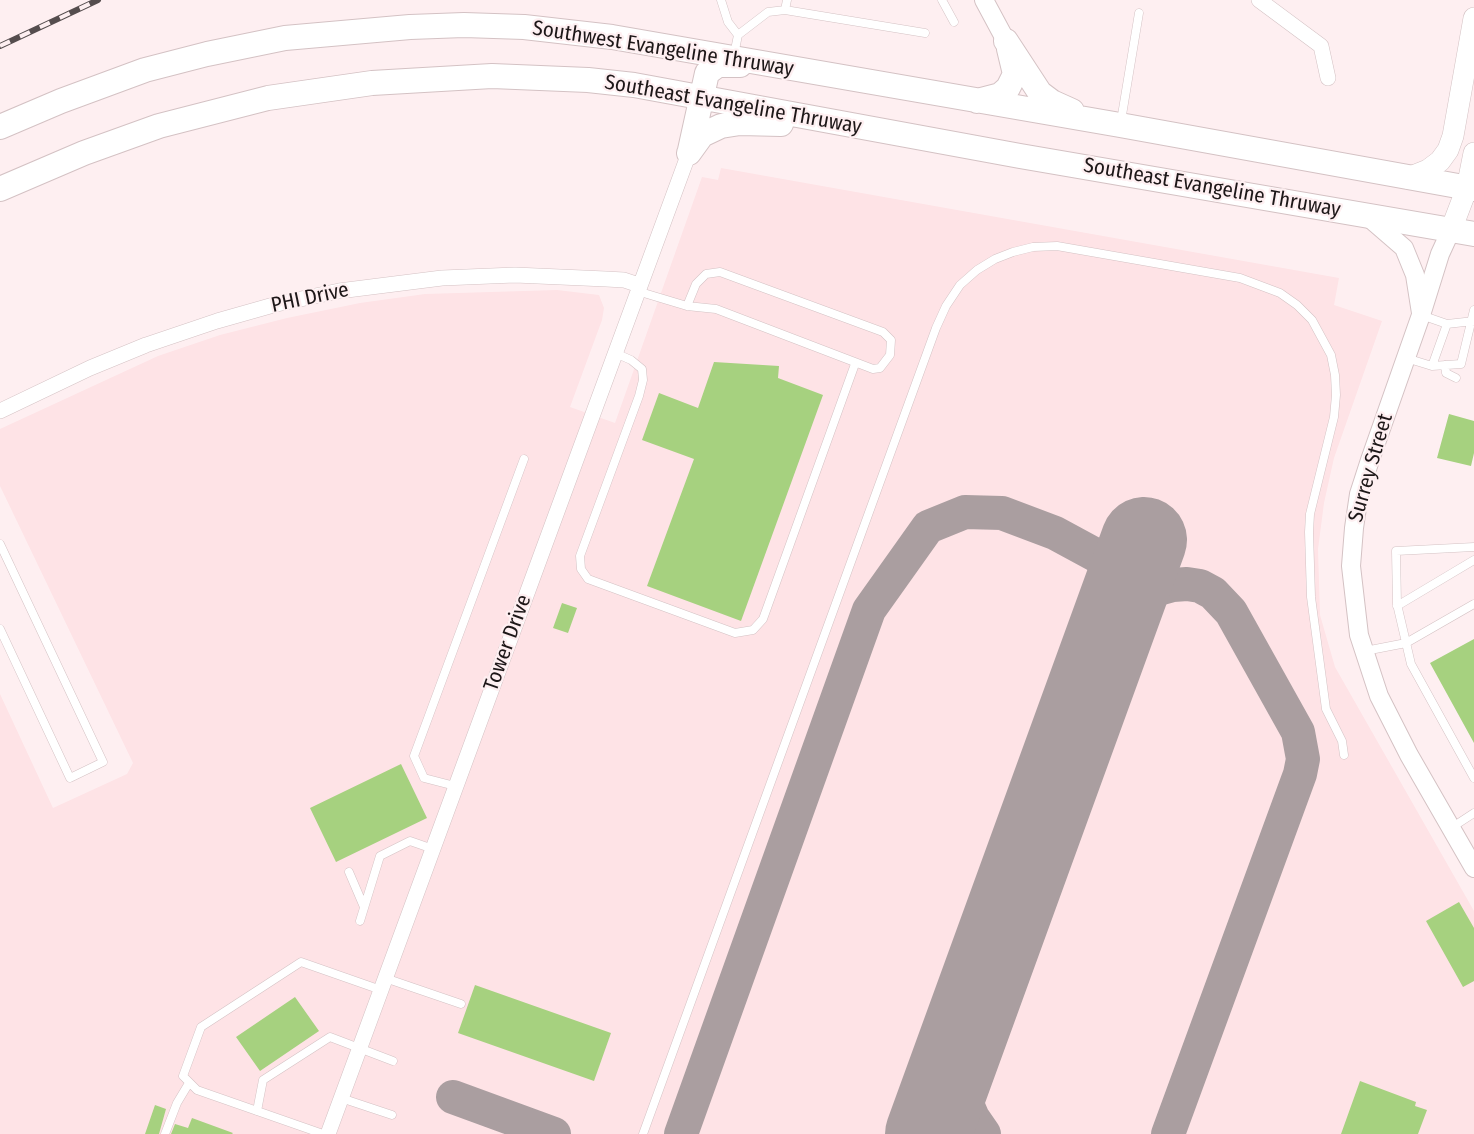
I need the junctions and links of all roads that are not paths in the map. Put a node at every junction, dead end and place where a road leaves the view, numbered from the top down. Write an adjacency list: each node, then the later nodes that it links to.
1 (721, 0): 12 (lane)
2 (787, 0): 6 (lane)
3 (942, 0): 8 (lane)
4 (984, 0): 11 (street)
5 (1259, 0): 14 (street)
6 (785, 10): 10 (lane); 12 (lane)
7 (1139, 13): 18 (lane)
8 (954, 22)
9 (1473, 24): 23 (main road)
10 (925, 33)
11 (1006, 41): 16 (highway); 18 (highway)
12 (736, 47): 13 (highway, Southwest Evangeline Thruway); 20 (highway, Southwest Evangeline Thruway)
13 (767, 66): 15 (highway); 16 (highway, Southwest Evangeline Thruway); 17 (highway)
14 (1328, 78)
15 (700, 97): 17 (highway, Southeast Evangeline Thruway); 21 (highway); 24 (highway, Southeast Evangeline Thruway)
16 (975, 101): 18 (highway, Southwest Evangeline Thruway)
17 (749, 106): 19 (highway, Southeast Evangeline Thruway)
18 (1120, 125): 23 (highway)
19 (856, 126): 21 (highway); 26 (highway, Southeast Evangeline Thruway)
20 (0, 127)
21 (689, 153): 28 (street, Tower Drive)
22 (1474, 153): 25 (main road)
23 (1408, 178): 25 (highway)
24 (0, 189)
25 (1470, 189): 27 (main road)
26 (1366, 215): 27 (highway, Southeast Evangeline Thruway); 31 (street)
27 (1463, 232): 31 (street, Surrey Street)
28 (638, 288): 29 (lane); 35 (street, Tower Drive); 41 (street, PHI Drive)
29 (687, 306): 37 (lane); 37 (lane)
30 (1474, 310): 32 (lane)
31 (1421, 315): 33 (lane); 36 (street, Surrey Street)
32 (1473, 321): 33 (lane); 34 (lane)
33 (1447, 324): 39 (lane)
34 (1471, 338): 38 (lane)
35 (615, 353): 37 (lane); 53 (street, Tower Drive)
36 (1406, 358): 39 (lane); 50 (street, Surrey Street)
37 (855, 364)
38 (1445, 365): 39 (lane); 40 (lane)
39 (1432, 366)
40 (1456, 378)
41 (0, 411)
42 (524, 459): 53 (lane)
43 (0, 544): 48 (lane)
44 (1474, 547): 47 (lane)
45 (1474, 560): 47 (lane)
46 (1474, 603): 49 (lane)
47 (1397, 606): 49 (lane)
48 (0, 629)
49 (1406, 643): 50 (lane); 52 (lane)
50 (1363, 651): 55 (street, Surrey Street)
51 (1344, 755): 72 (lane)
52 (1474, 778)
53 (455, 786): 56 (street, Tower Drive)
54 (1474, 813): 55 (lane)
55 (1451, 828): 57 (street, Surrey Street)
56 (433, 849): 59 (lane); 61 (street, Tower Drive)
57 (1474, 868)
58 (349, 872): 59 (lane)
59 (364, 907): 60 (lane)
60 (360, 921)
61 (383, 984): 62 (lane); 63 (street, Tower Drive); 65 (lane)
62 (461, 1004)
63 (360, 1048): 64 (lane); 66 (street, Tower Drive); 67 (lane)
64 (393, 1061)
65 (189, 1083): 67 (lane); 69 (lane)
66 (341, 1098): 68 (lane); 71 (street, Tower Drive)
67 (257, 1111): 70 (lane)
68 (392, 1115)
69 (165, 1134)
70 (323, 1134)
71 (328, 1134)
72 (643, 1134)

